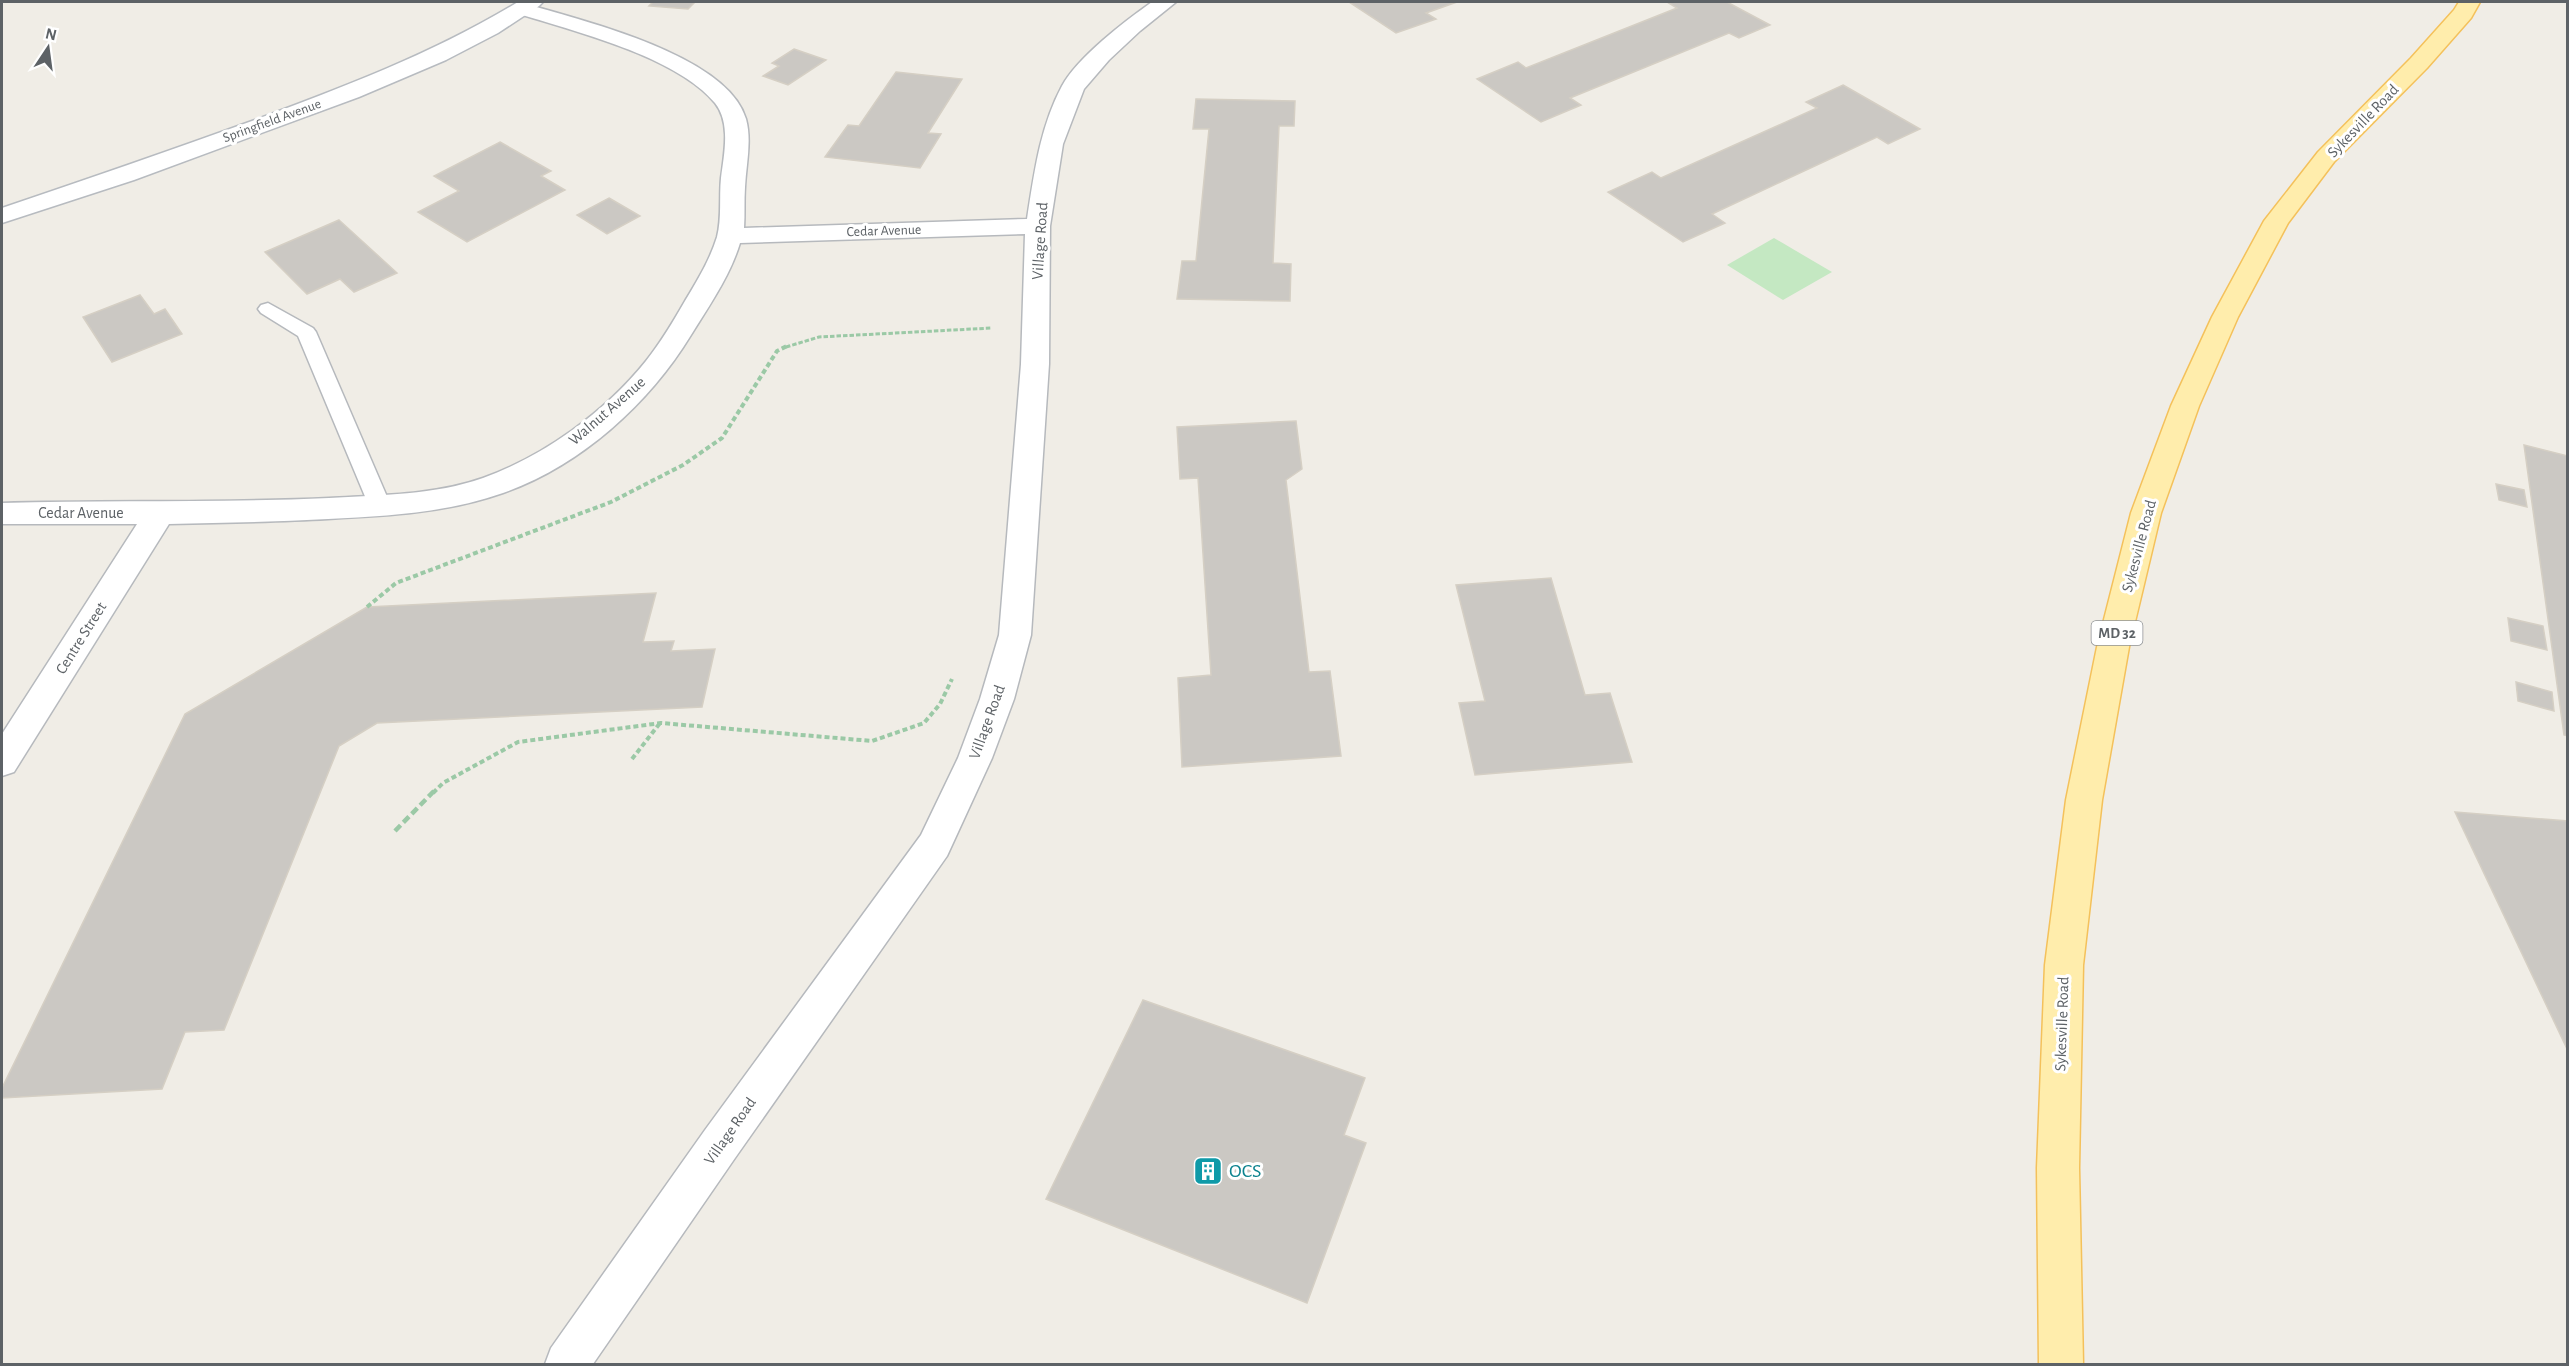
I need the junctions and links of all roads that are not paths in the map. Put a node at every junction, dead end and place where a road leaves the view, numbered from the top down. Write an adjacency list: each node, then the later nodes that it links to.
1 (1165, 2): 5 (street, Village Road)
2 (2469, 2): 13 (main road, Sykesville Road / MD 32)
3 (528, 5): 4 (street, Springfield Avenue); 6 (street, Walnut Avenue)
4 (2, 216)
5 (1038, 226): 6 (street, Cedar Avenue); 12 (street, Village Road)
6 (730, 236): 8 (street, Walnut Avenue)
7 (268, 309): 8 (lane)
8 (380, 506): 10 (street, Walnut Avenue)
9 (2, 513): 10 (street, Cedar Avenue)
10 (160, 513): 11 (street, Centre Street)
11 (2, 762)
12 (567, 1365)
13 (2061, 1365)

